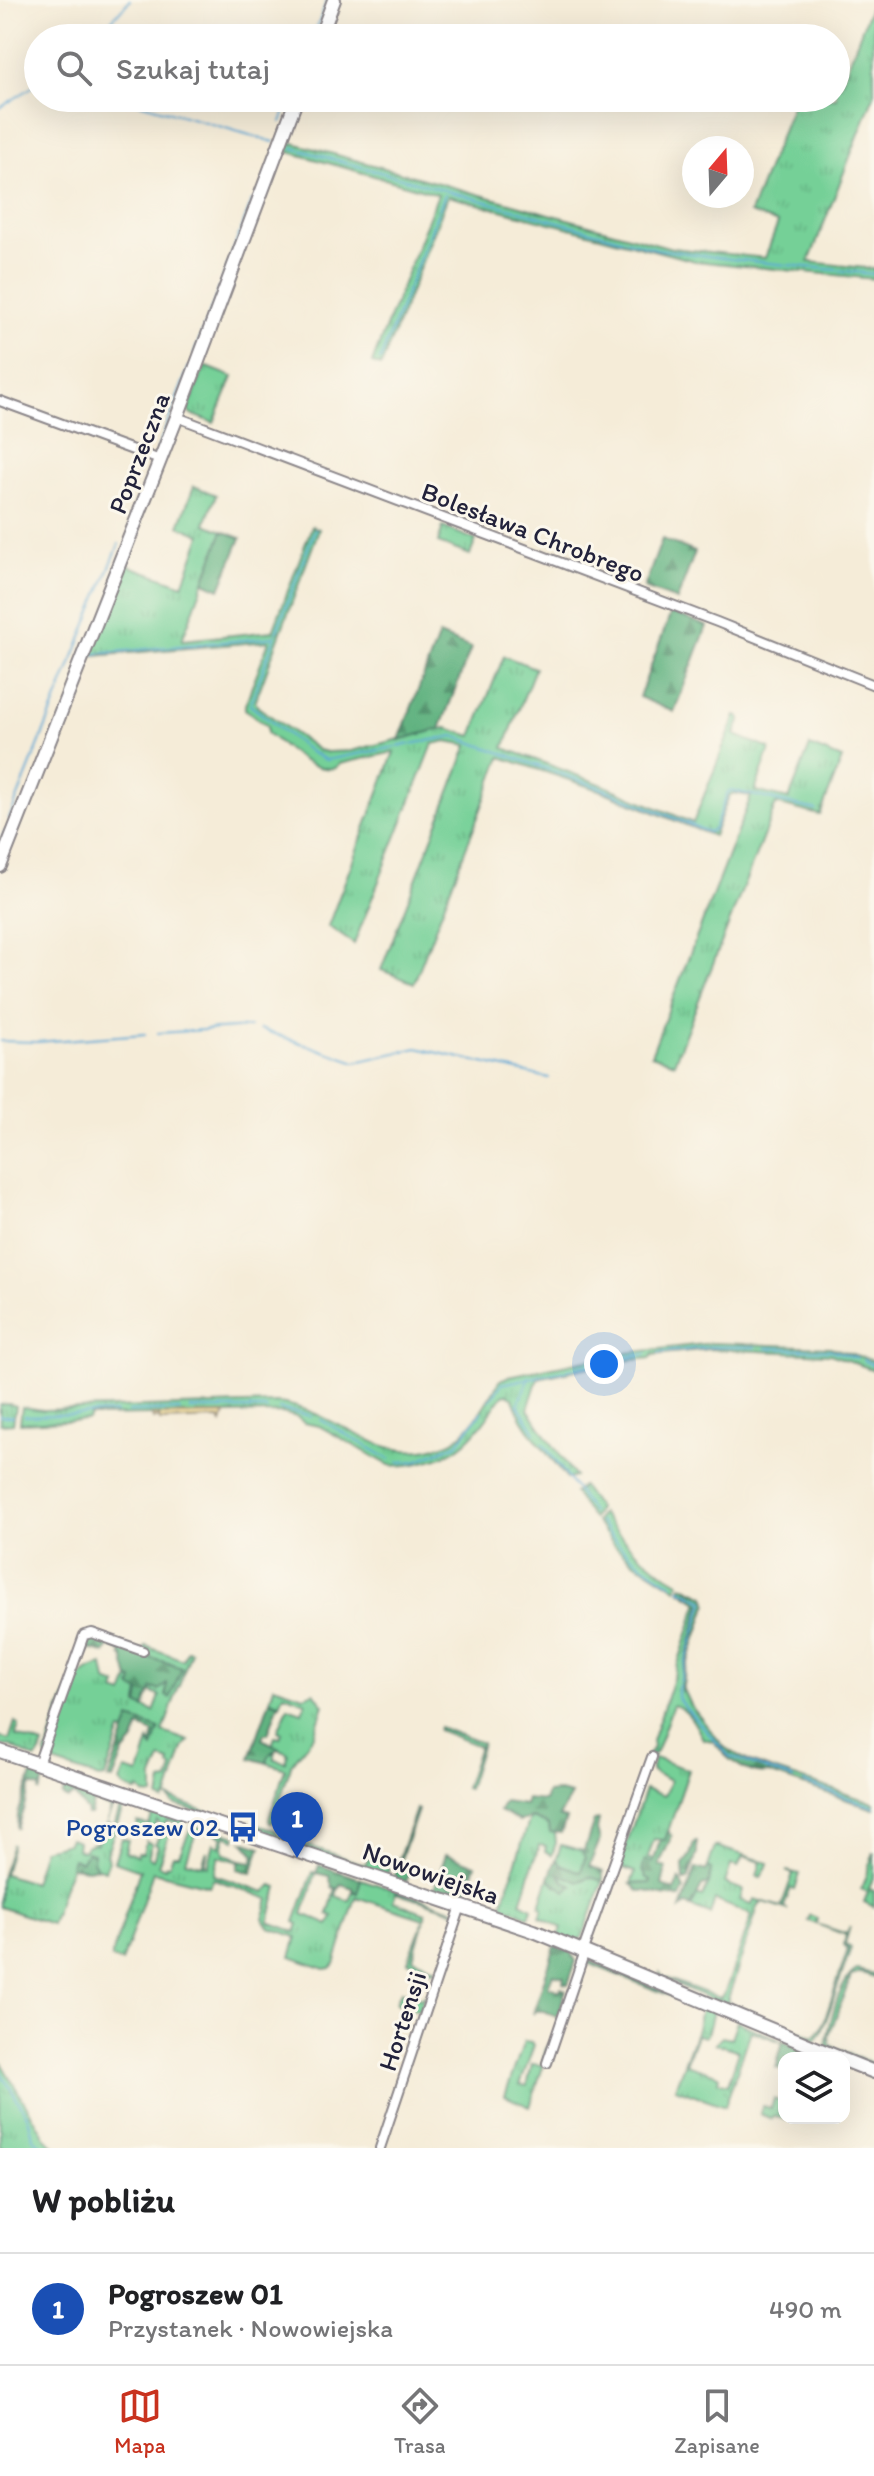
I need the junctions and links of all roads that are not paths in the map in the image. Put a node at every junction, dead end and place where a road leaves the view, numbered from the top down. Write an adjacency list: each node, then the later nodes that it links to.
1 (334, 0): 2 (street)
2 (325, 24)
3 (292, 112): 5 (street, Poprzeczna)
4 (0, 401): 6 (street)
5 (177, 417): 6 (street, Poprzeczna); 7 (street, Bolesława Chrobrego)
6 (160, 460): 8 (street, Poprzeczna)
7 (874, 685)
8 (0, 866)
9 (143, 1651): 12 (street)
10 (0, 1751): 12 (street, Nowowiejska)
11 (652, 1757): 14 (street)
12 (38, 1764): 13 (street, Nowowiejska)
13 (461, 1906): 14 (street, Nowowiejska); 19 (street, Hortensji)
14 (584, 1951): 15 (street, Nowowiejska); 17 (street)
15 (825, 2052)
16 (850, 2062): 18 (street, Nowowiejska)
17 (547, 2063)
18 (874, 2072)
19 (380, 2148)

